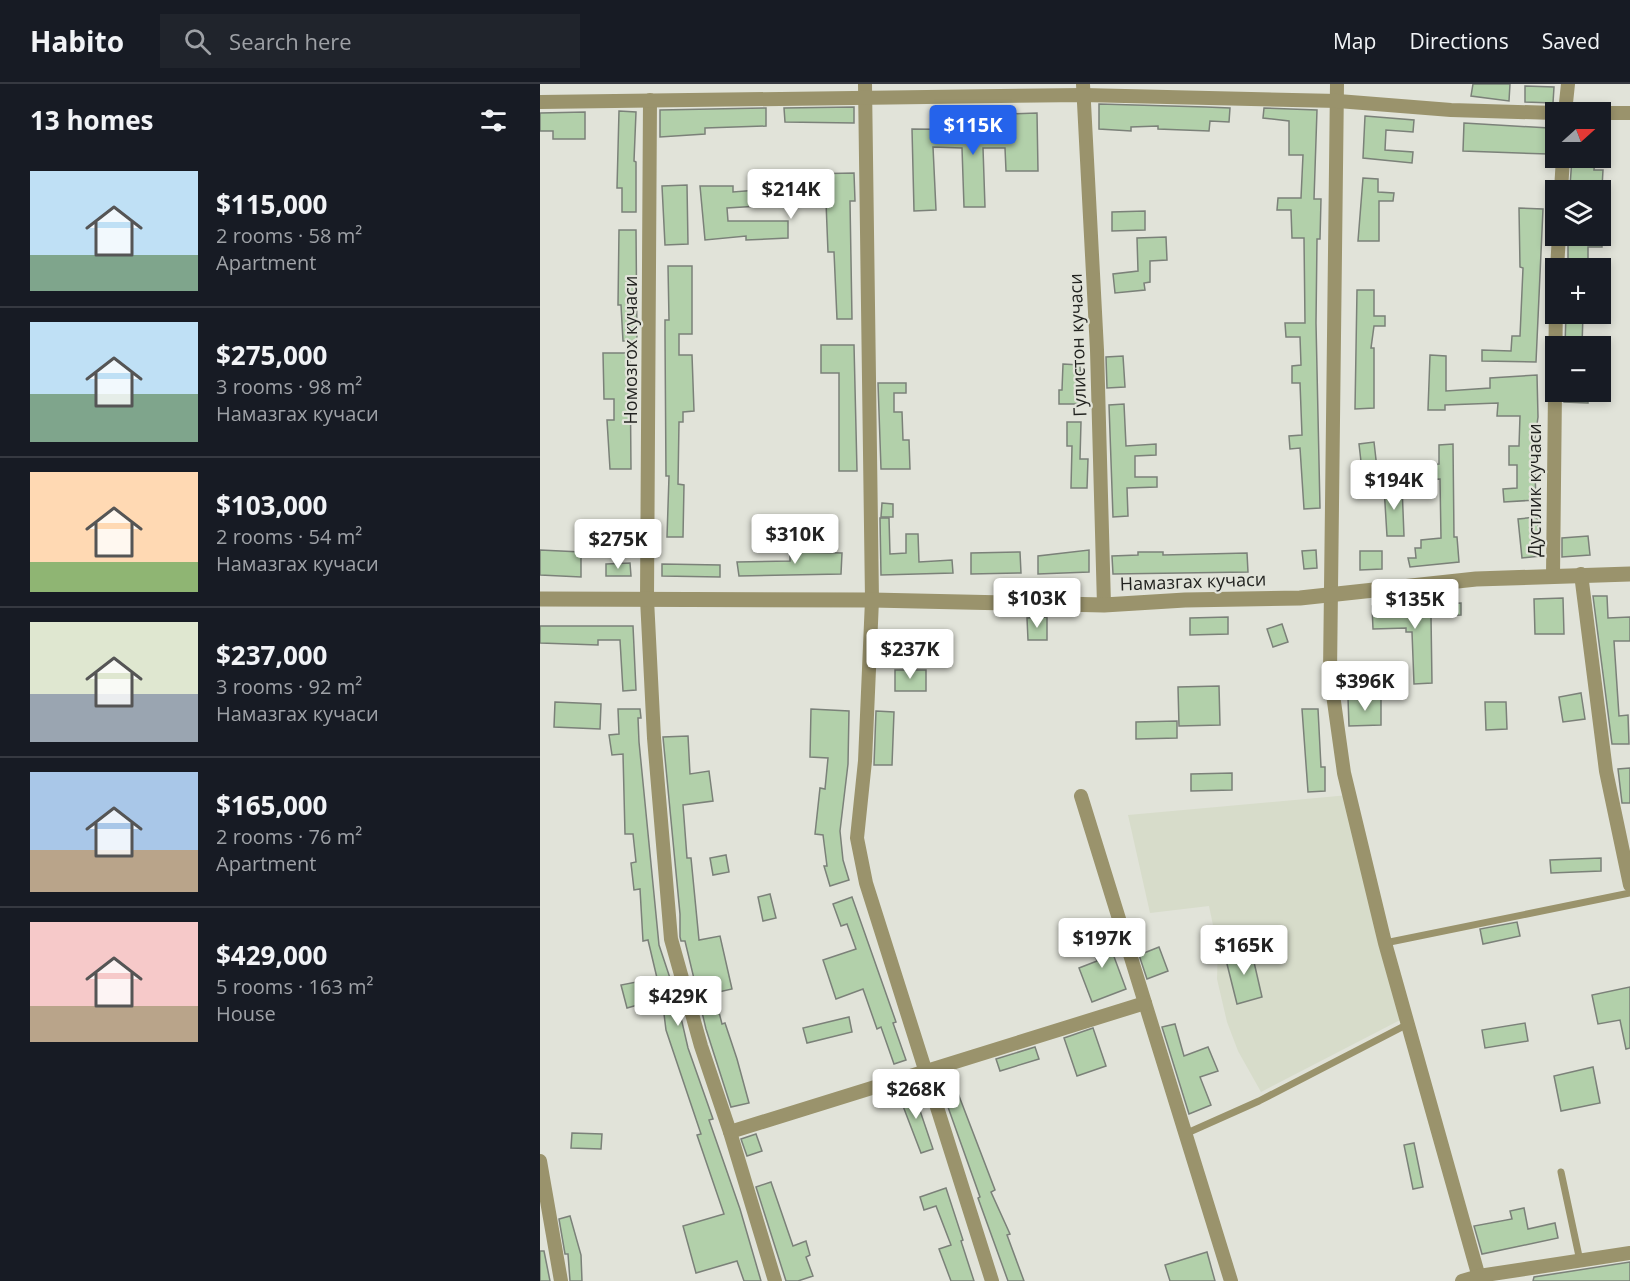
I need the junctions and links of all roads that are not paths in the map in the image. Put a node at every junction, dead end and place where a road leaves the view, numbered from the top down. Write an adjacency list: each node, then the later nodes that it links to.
1 (1337, 84): 6 (street)
2 (1568, 84): 8 (street)
3 (865, 90): 4 (street); 5 (street); 19 (street)
4 (1083, 90): 6 (street); 20 (street, Гулистон кучаси)
5 (650, 100): 7 (street); 18 (street, Номозгох кучаси)
6 (1338, 101): 9 (street); 16 (street)
7 (540, 102)
8 (1566, 102)
9 (1545, 113)
10 (1611, 113): 11 (street)
11 (1630, 113)
12 (1556, 324): 15 (street, Дустлик кучаси)
13 (1581, 574): 14 (street, Намазгах кучаси); 15 (street, Намазгах кучаси); 22 (street)
14 (1630, 574)
15 (1553, 576): 16 (street, Намазгах кучаси)
16 (1330, 594): 20 (street, Намазгах кучаси); 24 (street)
17 (540, 599): 18 (street, Намазгах кучаси)
18 (647, 599): 19 (street, Намазгах кучаси); 28 (street, Номозгох кучаси)
19 (872, 600): 20 (street, Намазгах кучаси); 27 (street)
20 (1104, 605)
21 (1081, 796): 25 (street)
22 (1630, 885)
23 (1630, 893): 24 (lane)
24 (1385, 943): 26 (street)
25 (1145, 1003): 27 (street); 29 (street)
26 (1408, 1024): 29 (lane); 34 (street)
27 (925, 1069): 28 (street); 37 (street)
28 (730, 1132): 36 (street, Номозгох кучаси)
29 (1185, 1134): 38 (street)
30 (540, 1161): 35 (street)
31 (1561, 1172): 33 (lane)
32 (1630, 1253): 33 (street)
33 (1580, 1261): 34 (street)
34 (1479, 1278): 39 (street)
35 (561, 1281)
36 (775, 1281)
37 (992, 1281)
38 (1231, 1281)
39 (1462, 1281)

